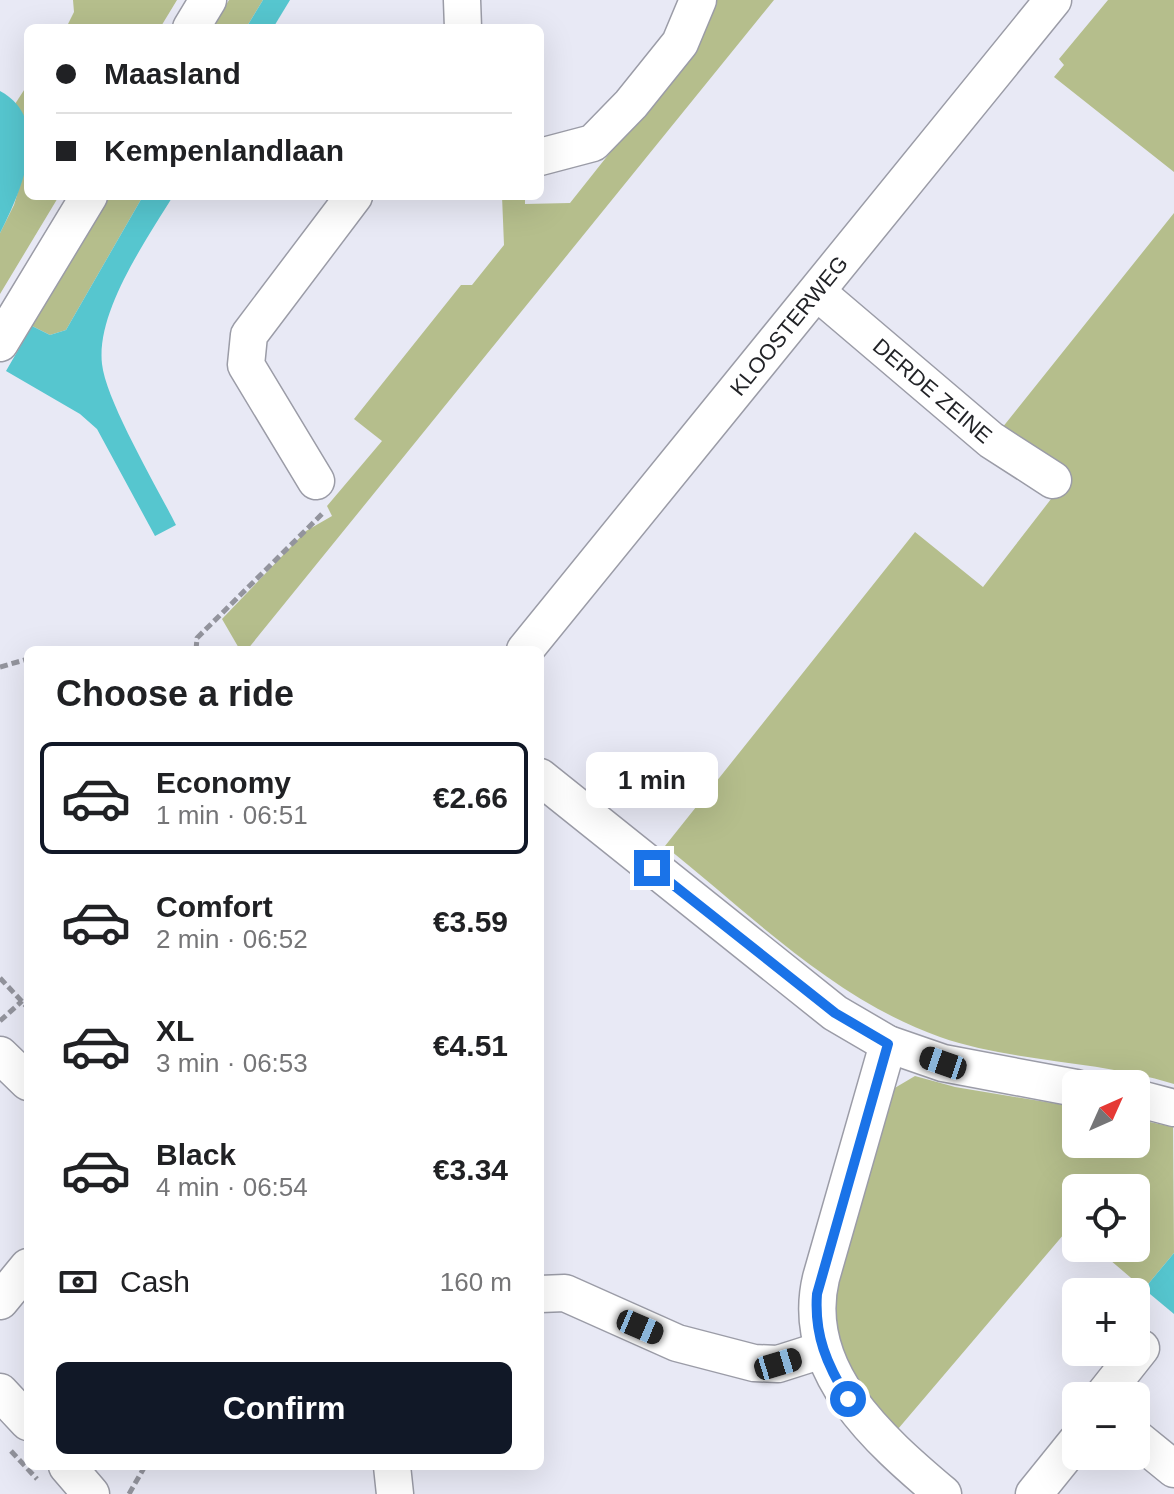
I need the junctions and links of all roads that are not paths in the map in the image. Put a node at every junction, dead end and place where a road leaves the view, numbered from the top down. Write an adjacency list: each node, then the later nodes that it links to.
1 (208, 0): 5 (street)
2 (462, 0): 6 (street)
3 (698, 0): 7 (street)
4 (1053, 0): 10 (street, KLOOSTERWEG)
5 (193, 24)
6 (463, 24)
7 (544, 156)
8 (87, 200): 11 (street)
9 (351, 200): 13 (street)
10 (817, 292): 12 (street, DERDE ZEINE); 14 (street, KLOOSTERWEG)
11 (0, 343)
12 (1053, 480)
13 (316, 481)
14 (528, 646)
15 (544, 780): 16 (street)
16 (888, 1044): 19 (street); 25 (street)
17 (0, 1055): 18 (street)
18 (24, 1078)
19 (1062, 1085)
20 (1150, 1102): 21 (street)
21 (1174, 1108)
22 (24, 1272): 24 (street)
23 (544, 1294): 25 (street)
24 (0, 1301)
25 (822, 1350): 33 (street)
26 (1127, 1366): 27 (street)
27 (1114, 1382)
28 (1150, 1449): 30 (street)
29 (1062, 1459): 37 (street)
30 (1174, 1469)
31 (392, 1470): 35 (street)
32 (54, 1474): 34 (street)
33 (903, 1481): 36 (street)
34 (91, 1494)
35 (395, 1494)
36 (943, 1494)
37 (1034, 1494)

